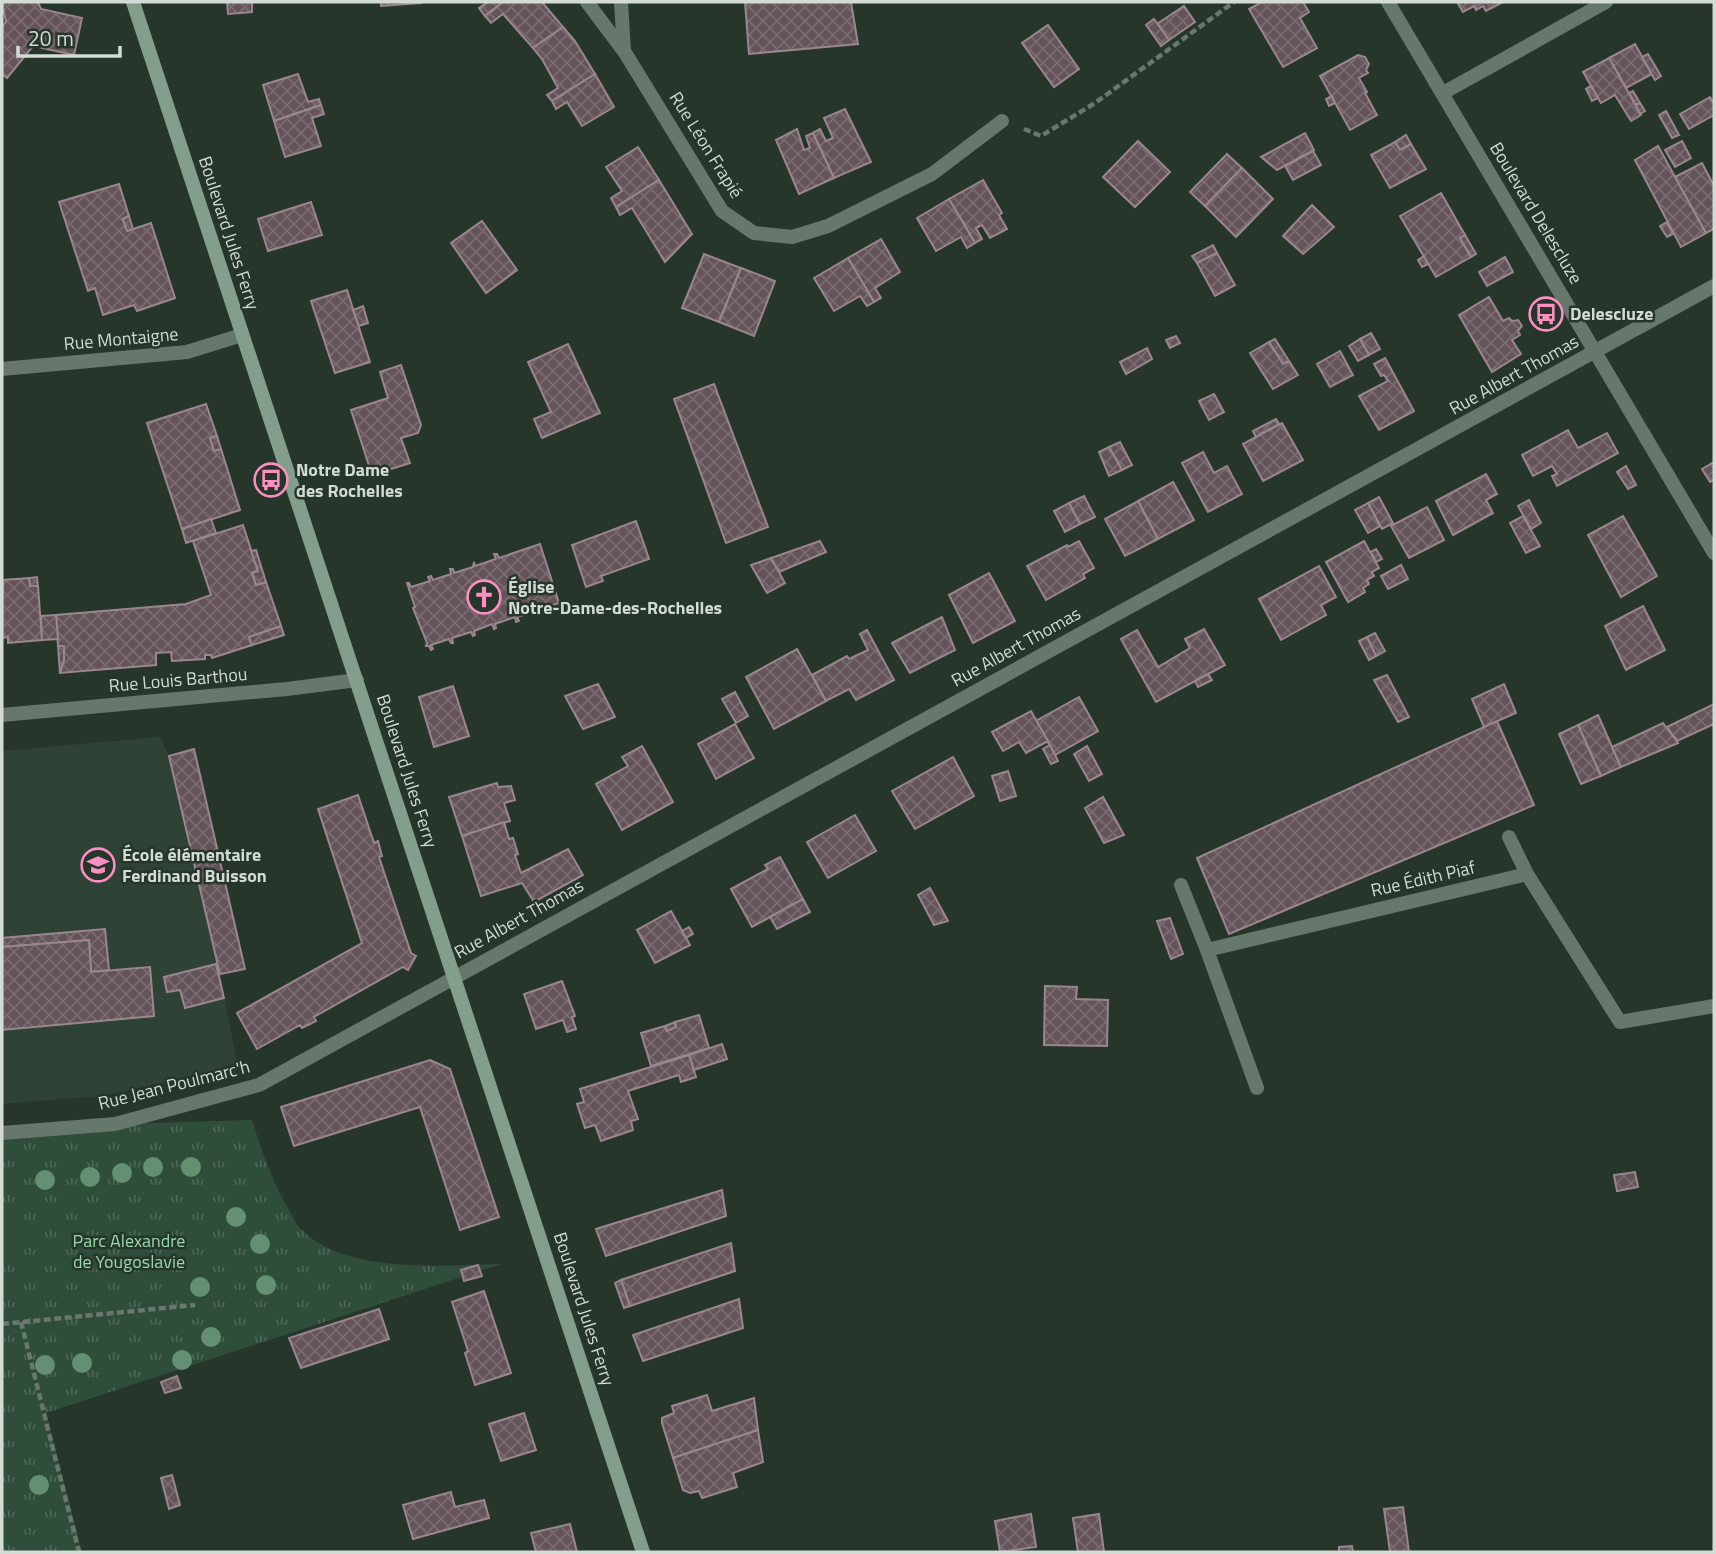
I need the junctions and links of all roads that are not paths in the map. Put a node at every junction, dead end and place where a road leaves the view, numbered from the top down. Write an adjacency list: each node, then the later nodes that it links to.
1 (133, 2): 10 (street, Boulevard Jules Ferry)
2 (587, 2): 6 (street)
3 (621, 2): 6 (street, Rue Léon Frapié)
4 (1388, 2): 7 (street, Boulevard Delescluze)
5 (1606, 2): 7 (street)
6 (624, 51): 8 (street, Rue Léon Frapié)
7 (1443, 93): 11 (street, Boulevard Delescluze)
8 (1002, 121)
9 (1714, 286): 11 (street, Rue Albert Thomas)
10 (242, 335): 12 (street, Rue Montaigne); 14 (street, Boulevard Jules Ferry)
11 (1597, 351): 13 (street, Boulevard Delescluze); 20 (street, Rue Albert Thomas)
12 (2, 369)
13 (1714, 553)
14 (357, 680): 15 (street, Rue Louis Barthou); 20 (street, Boulevard Jules Ferry)
15 (2, 715)
16 (1509, 836): 17 (street)
17 (1527, 874): 19 (street, Rue Édith Piaf); 21 (street)
18 (1181, 885): 19 (street)
19 (1207, 950): 22 (street)
20 (455, 977): 23 (street, Rue Jean Poulmarc'h); 24 (street, Boulevard Jules Ferry)
21 (1714, 1006)
22 (1257, 1088)
23 (2, 1133)
24 (643, 1552)

